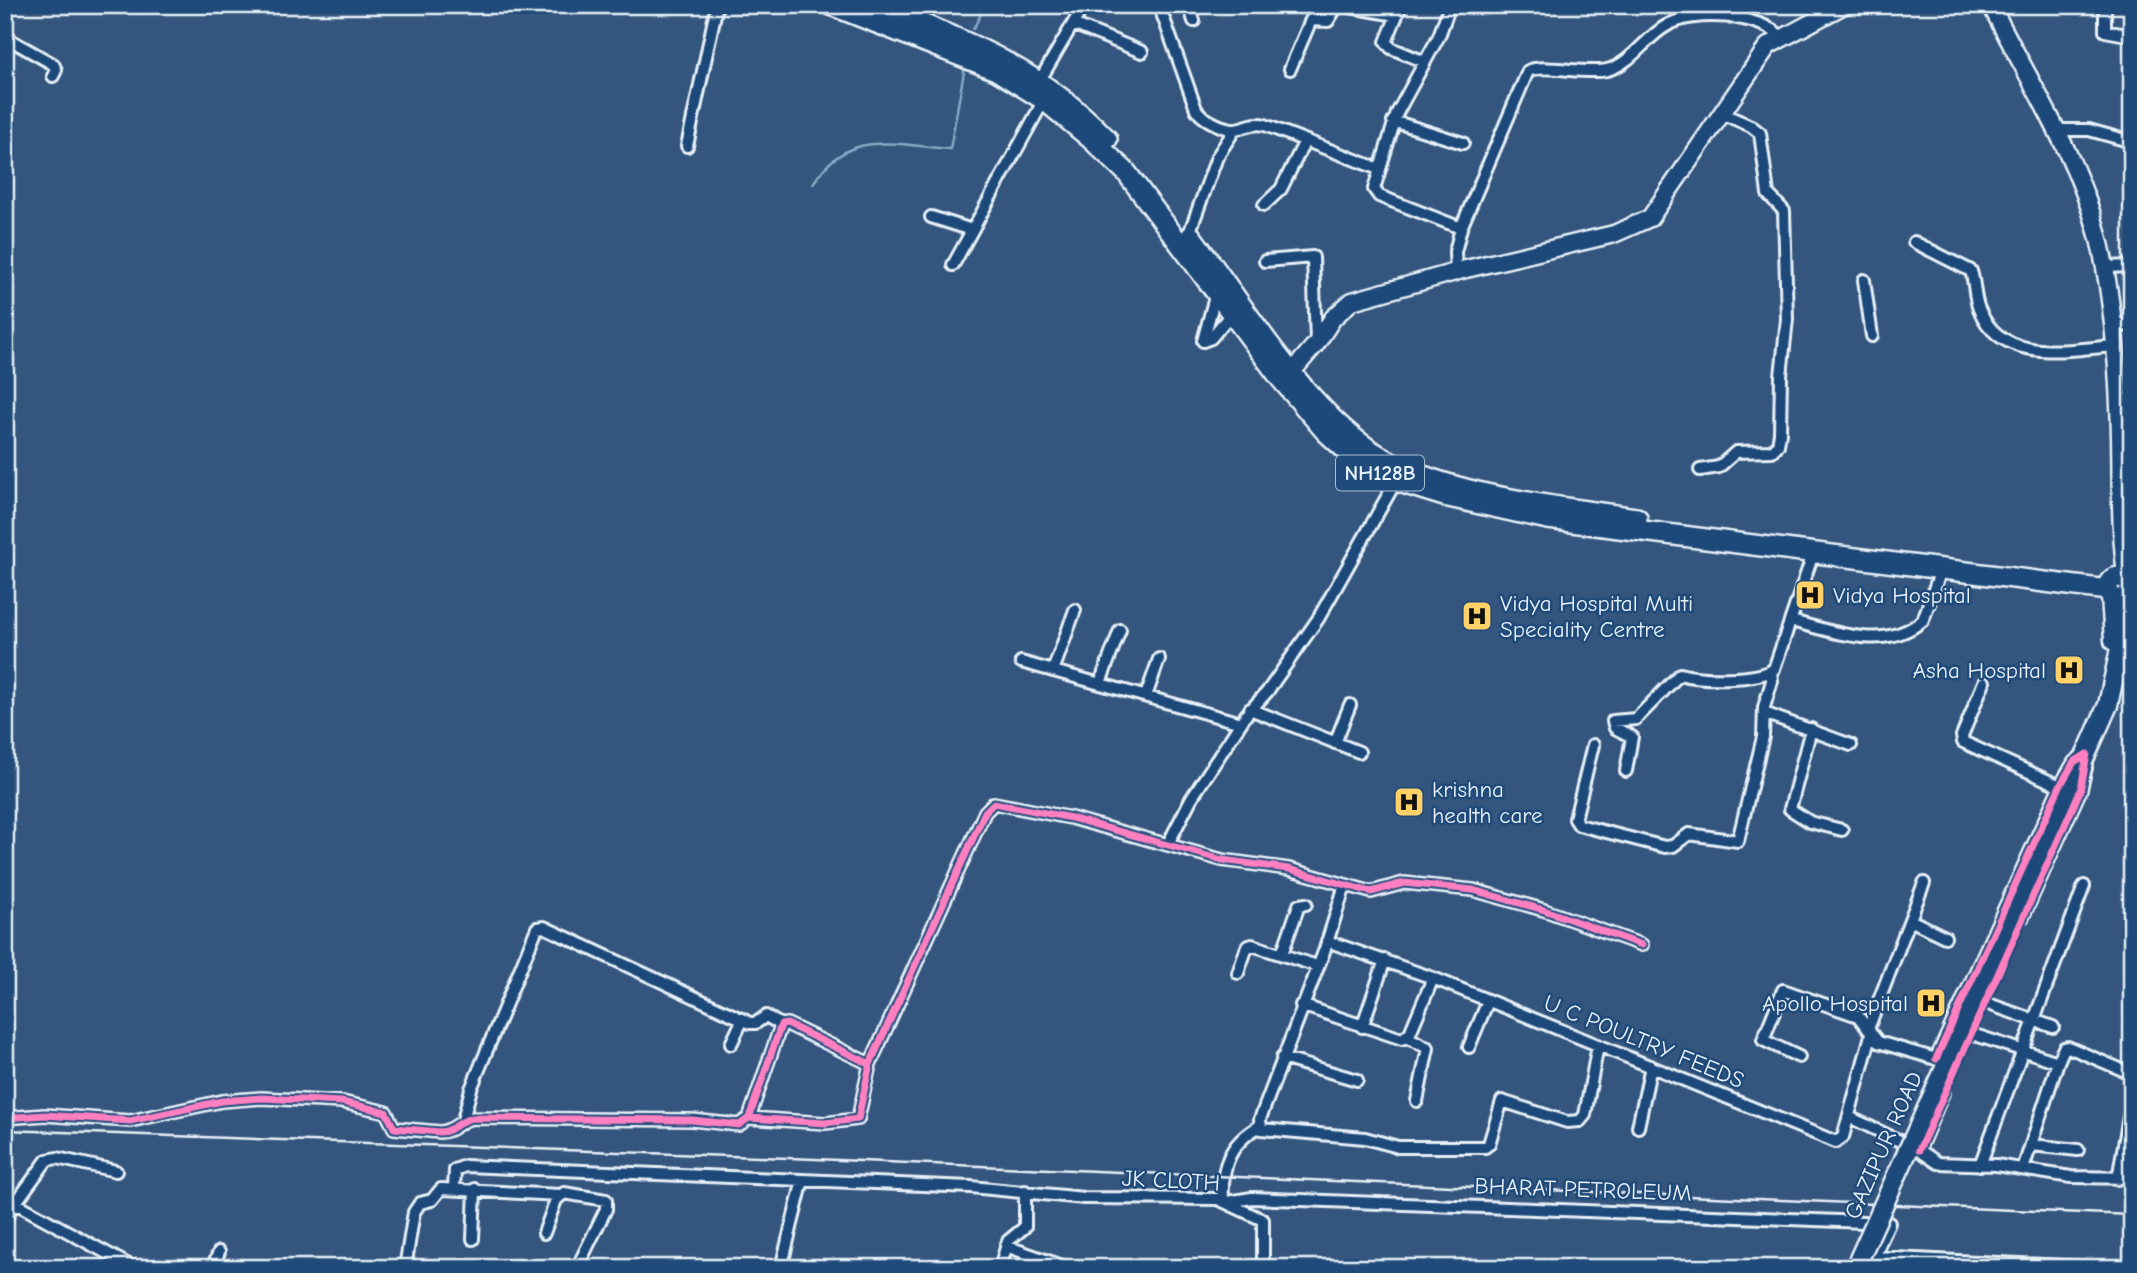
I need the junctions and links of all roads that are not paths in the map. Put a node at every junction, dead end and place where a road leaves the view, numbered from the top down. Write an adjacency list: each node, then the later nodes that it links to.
1 (718, 5): 30 (street)
2 (831, 5): 22 (highway, NH128B)
3 (874, 5): 21 (highway, NH128B)
4 (1084, 5): 13 (street)
5 (1159, 5): 25 (street)
6 (1189, 5): 12 (street)
7 (1450, 5): 18 (street)
8 (1844, 5): 16 (street)
9 (1991, 5): 26 (street)
10 (2105, 5): 14 (street)
11 (1398, 10): 18 (street); 19 (street)
12 (1194, 21)
13 (1073, 23): 17 (street); 21 (street)
14 (2132, 36)
15 (5, 37): 20 (street)
16 (1782, 38): 23 (street); 34 (street)
17 (1142, 52)
18 (1425, 62): 24 (street)
19 (1290, 69)
20 (53, 76)
21 (1040, 80): 36 (highway, NH128B)
22 (1044, 100): 35 (street); 44 (highway, NH128B)
23 (1721, 114): 42 (street); 52 (street)
24 (1393, 121): 29 (street); 31 (street)
25 (1235, 129): 27 (street); 36 (street)
26 (2057, 130): 28 (street); 41 (street)
27 (1305, 141): 31 (street); 32 (street)
28 (2132, 142)
29 (1463, 144)
30 (687, 146)
31 (1378, 169): 34 (street)
32 (1264, 205)
33 (931, 217): 35 (street)
34 (1461, 228): 42 (street)
35 (972, 230): 39 (street)
36 (1189, 234): 51 (highway, NH128B)
37 (1914, 242): 50 (street)
38 (1265, 261): 49 (street)
39 (953, 265)
40 (2132, 266): 41 (street)
41 (2105, 267): 46 (street)
42 (1456, 272): 49 (street)
43 (1864, 280): 48 (street)
44 (1216, 293): 45 (highway, NH128B); 45 (street)
45 (1231, 313): 51 (highway, NH128B)
46 (2111, 323): 47 (street); 50 (street)
47 (2132, 327)
48 (1872, 336)
49 (1315, 344): 51 (street)
50 (2114, 346): 56 (street)
51 (1288, 377): 53 (highway, NH128B); 56 (highway, NH128B)
52 (1700, 470)
53 (1396, 481): 54 (highway, NH128B); 70 (street)
54 (1812, 554): 55 (highway, NH128B); 58 (street)
55 (1941, 570): 56 (highway, NH128B); 58 (street)
56 (2122, 588): 60 (main road); 63 (main road)
57 (1075, 611): 64 (street)
58 (1791, 621): 65 (street)
59 (1120, 630): 67 (street)
60 (2128, 632): 63 (main road)
61 (1159, 659): 68 (street)
62 (1021, 662): 64 (street)
63 (2116, 662): 78 (main road, GAZIPUR ROAD)
64 (1053, 671): 67 (street)
65 (1771, 672): 71 (street); 79 (street)
66 (1984, 682): 80 (street)
67 (1100, 683): 68 (street)
68 (1146, 696): 72 (street)
69 (1350, 705): 74 (street)
70 (1250, 709): 72 (street); 74 (street)
71 (1764, 713): 73 (street); 75 (street)
72 (1241, 723): 82 (street)
73 (1811, 730): 76 (street); 81 (street)
74 (1335, 743): 77 (street)
75 (1593, 745)
76 (1851, 745)
77 (1359, 752)
78 (2087, 754): 80 (street); 97 (street); 157 (main road, GAZIPUR ROAD, bridge)
79 (1626, 771)
80 (2060, 786): 113 (street)
81 (1842, 830)
82 (1168, 844): 84 (street); 115 (street)
83 (1924, 883): 87 (street, U C POULTRY FEEDS)
84 (1345, 885): 89 (street); 90 (street)
85 (2084, 886): 100 (street)
86 (1306, 904): 91 (street)
87 (1910, 920): 88 (street); 104 (street, U C POULTRY FEEDS)
88 (1945, 937)
89 (1328, 941): 92 (street, U C POULTRY FEEDS); 93 (street)
90 (1642, 944)
91 (1282, 954): 93 (street); 94 (street)
92 (1385, 960): 95 (street, U C POULTRY FEEDS); 102 (street)
93 (1317, 966): 98 (street)
94 (1238, 972)
95 (1433, 978): 96 (street, U C POULTRY FEEDS); 106 (street)
96 (1488, 1001): 108 (street, U C POULTRY FEEDS); 109 (street)
97 (1983, 1002): 100 (street); 105 (street)
98 (1301, 1005): 102 (street); 112 (street)
99 (743, 1019): 101 (street); 107 (street); 125 (street)
100 (2032, 1020): 103 (street); 110 (street)
101 (781, 1025): 115 (street); 124 (street)
102 (1362, 1027): 106 (street)
103 (2053, 1027)
104 (1869, 1032): 111 (street); 113 (street); 122 (street, U C POULTRY FEEDS)
105 (1969, 1033): 110 (street); 116 (street)
106 (1407, 1037): 121 (street)
107 (731, 1044)
108 (1598, 1045): 117 (street, U C POULTRY FEEDS); 126 (street)
109 (1469, 1047)
110 (2021, 1049): 114 (street); 131 (street)
111 (1799, 1057)
112 (1282, 1058): 119 (street); 126 (street)
113 (1936, 1059): 116 (street)
114 (2059, 1062): 118 (street); 128 (street)
115 (870, 1064): 124 (street)
116 (1955, 1064): 129 (street)
117 (1651, 1066): 122 (street, U C POULTRY FEEDS); 127 (street)
118 (2132, 1074)
119 (1357, 1080)
120 (2132, 1099): 135 (street)
121 (1417, 1101)
122 (1849, 1117): 129 (street)
123 (5, 1118): 125 (street)
124 (749, 1118): 125 (street)
125 (463, 1120)
126 (1260, 1126): 141 (street)
127 (1638, 1127)
128 (2032, 1144): 130 (street); 132 (street)
129 (1919, 1150): 131 (street)
130 (2078, 1150)
131 (1980, 1165): 132 (street)
132 (2023, 1169): 135 (street)
133 (116, 1171): 142 (street)
134 (2132, 1178): 135 (street)
135 (2118, 1179)
136 (803, 1180): 137 (street, JK CLOTH); 139 (street, JK CLOTH); 153 (street)
137 (454, 1188): 138 (street); 151 (street)
138 (475, 1189): 140 (street); 144 (street)
139 (1025, 1191): 141 (street, JK CLOTH); 145 (street)
140 (561, 1195): 143 (street); 152 (street)
141 (1225, 1201): 147 (street, BHARAT PETROLEUM); 156 (street, JK CLOTH)
142 (9, 1211): 149 (street)
143 (544, 1233)
144 (473, 1239)
145 (1006, 1246): 154 (street); 155 (street)
146 (219, 1252): 150 (street)
147 (1872, 1262): 148 (street)
148 (1983, 1264): 158 (street)
149 (134, 1268)
150 (212, 1268)
151 (405, 1268)
152 (577, 1268)
153 (782, 1268)
154 (1000, 1268)
155 (1068, 1268)
156 (1263, 1268)
157 (1855, 1268)
158 (2106, 1268)

